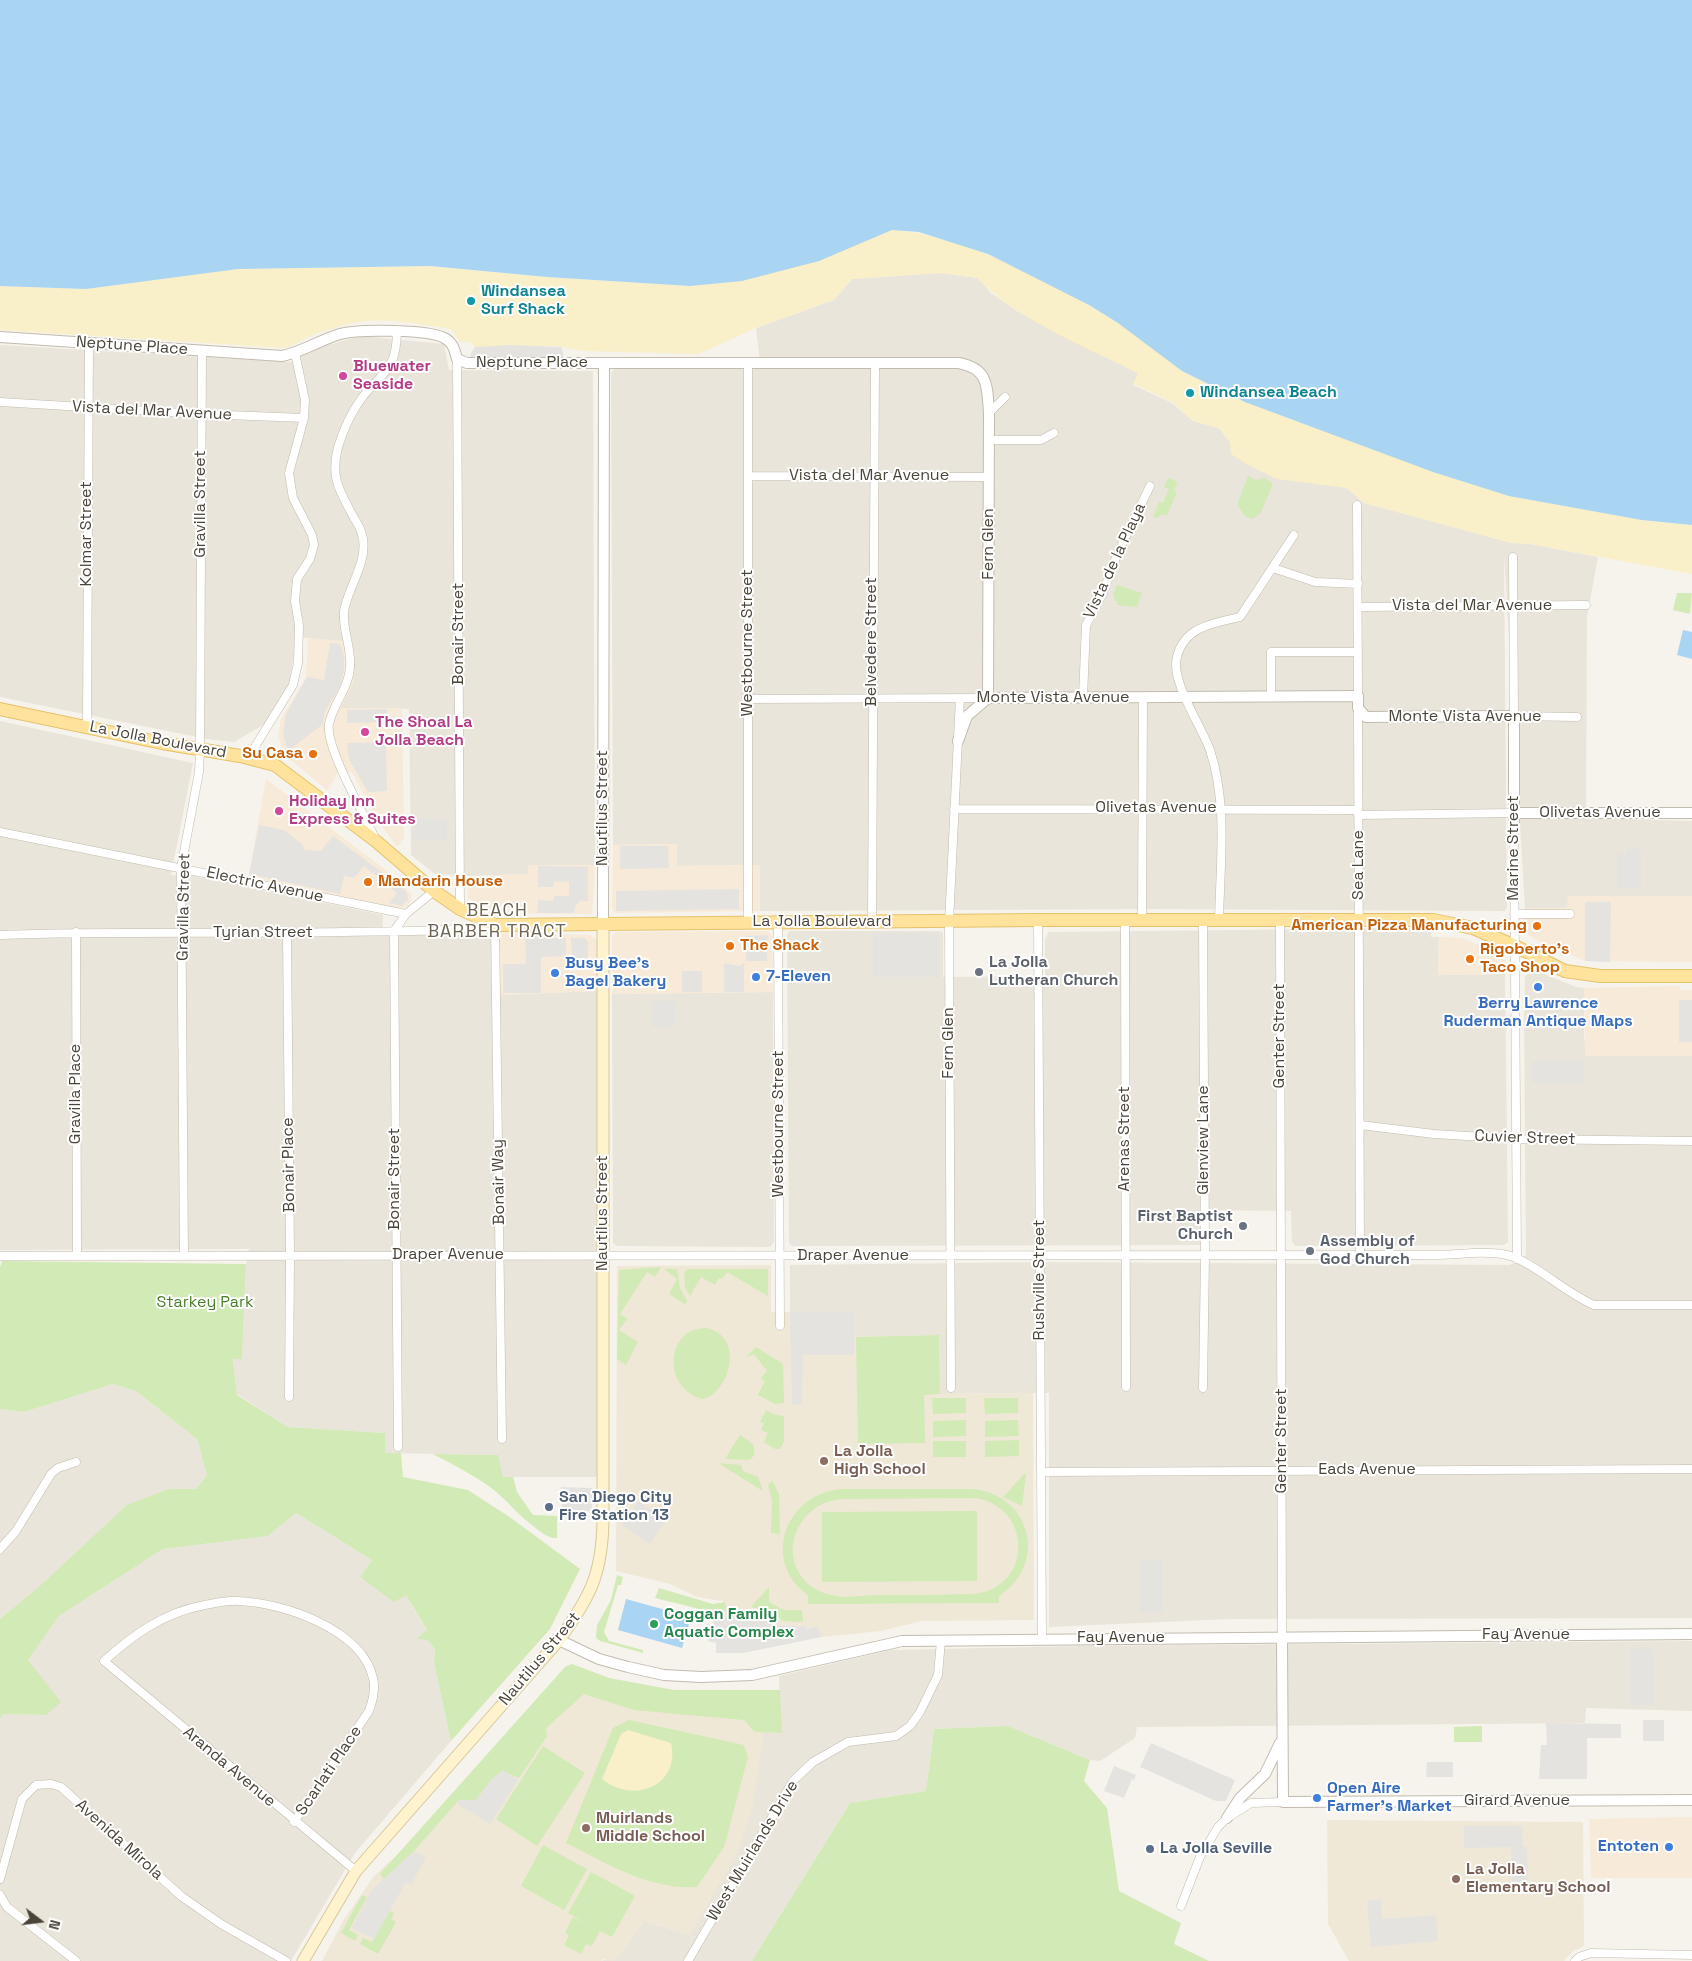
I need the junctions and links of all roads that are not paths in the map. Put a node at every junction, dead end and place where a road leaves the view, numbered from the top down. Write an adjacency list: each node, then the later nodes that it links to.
1 (397, 332): 5 (street, Neptune Place); 6 (street, Neptune Place); 56 (street)
2 (0, 337): 3 (street, Neptune Place)
3 (88, 342): 4 (street, Neptune Place); 12 (street, Kolmar Street)
4 (202, 350): 5 (street, Neptune Place); 14 (street, Gravilla Street)
5 (295, 354): 15 (street)
6 (457, 358): 7 (street, Neptune Place); 59 (street, Bonair Street)
7 (604, 362): 9 (street, Neptune Place); 74 (street, Nautilus Street)
8 (875, 363): 9 (street, Neptune Place); 13 (street, Neptune Place); 19 (street, Belvedere Street)
9 (748, 364): 18 (street, Westbourne Street)
10 (1005, 398): 13 (street)
11 (0, 402): 12 (street, Vista del Mar Avenue)
12 (88, 407): 14 (street, Vista del Mar Avenue); 44 (street, Kolmar Street)
13 (989, 412): 17 (street, Fern Glen)
14 (201, 414): 15 (street, Vista del Mar Avenue); 46 (street, Gravilla Street)
15 (304, 418): 47 (street)
16 (1054, 433): 17 (street)
17 (989, 440): 20 (street, Fern Glen)
18 (748, 476): 19 (street, Vista del Mar Avenue); 38 (street, Westbourne Street)
19 (873, 476): 20 (street, Vista del Mar Avenue); 39 (street, Belvedere Street)
20 (989, 477): 36 (street, Fern Glen)
21 (1150, 486): 37 (street, Vista de la Playa)
22 (1357, 505): 26 (street, Sea Lane)
23 (1294, 535): 25 (street)
24 (1513, 557): 28 (street, Marine Street)
25 (1273, 568): 26 (street); 33 (street)
26 (1358, 584): 29 (street, Sea Lane)
27 (1586, 605): 28 (street, Vista del Mar Avenue)
28 (1513, 606): 29 (street, Vista del Mar Avenue); 42 (street, Marine Street)
29 (1358, 607): 30 (street, Sea Lane)
30 (1358, 652): 31 (street, Sea Lane); 34 (street)
31 (1358, 696): 34 (street, Monte Vista Avenue); 40 (street, Sea Lane)
32 (1143, 697): 33 (street, Monte Vista Avenue); 37 (street, Monte Vista Avenue); 50 (street)
33 (1185, 697): 34 (street, Monte Vista Avenue); 48 (street)
34 (1271, 697)
35 (960, 698): 36 (street, Monte Vista Avenue); 39 (street, Monte Vista Avenue); 45 (street, Fern Glen)
36 (988, 698): 37 (street, Monte Vista Avenue); 45 (street)
37 (1083, 698)
38 (748, 699): 39 (street, Monte Vista Avenue); 70 (street, Westbourne Street)
39 (872, 699): 72 (street, Belvedere Street)
40 (1358, 708): 42 (street, Monte Vista Avenue); 51 (street, Sea Lane)
41 (0, 709): 44 (main road, La Jolla Boulevard)
42 (1514, 716): 43 (street, Monte Vista Avenue); 52 (street, Marine Street)
43 (1578, 717)
44 (87, 726): 46 (main road, La Jolla Boulevard)
45 (958, 742): 49 (street, Fern Glen)
46 (200, 750): 47 (main road, La Jolla Boulevard); 57 (street, Gravilla Street)
47 (248, 758): 56 (main road, La Jolla Boulevard)
48 (1221, 808): 50 (street, Olivetas Avenue); 51 (street, Olivetas Avenue); 69 (street)
49 (954, 809): 50 (street, Olivetas Avenue); 73 (street, Fern Glen)
50 (1142, 809): 67 (street)
51 (1358, 812): 52 (street, Olivetas Avenue); 66 (street, Sea Lane)
52 (1514, 813): 53 (street, Olivetas Avenue); 54 (street, Marine Street)
53 (1692, 813)
54 (1514, 825): 61 (street, Marine Street)
55 (0, 832): 57 (street, Electric Avenue)
56 (377, 842): 58 (main road, La Jolla Boulevard)
57 (181, 868): 60 (street, Electric Avenue); 78 (street, Gravilla Street)
58 (434, 891): 59 (main road, La Jolla Boulevard); 60 (street)
59 (460, 910): 75 (main road, La Jolla Boulevard)
60 (406, 914): 76 (street)
61 (1514, 914): 62 (street); 81 (street, Marine Street)
62 (1570, 914)
63 (1038, 920): 64 (main road, La Jolla Boulevard); 73 (main road, La Jolla Boulevard); 95 (street, Rushville Street)
64 (1125, 920): 67 (main road, La Jolla Boulevard); 96 (street, Arenas Street)
65 (1280, 920): 66 (main road, La Jolla Boulevard); 69 (main road, La Jolla Boulevard); 97 (street, Genter Street)
66 (1359, 920): 81 (main road, La Jolla Boulevard); 83 (street, Sea Lane)
67 (1142, 921): 68 (main road, La Jolla Boulevard)
68 (1202, 921): 69 (main road, La Jolla Boulevard); 88 (street, Glenview Lane)
69 (1219, 921)
70 (748, 922): 71 (main road, La Jolla Boulevard); 74 (main road, La Jolla Boulevard)
71 (778, 922): 72 (main road, La Jolla Boulevard); 93 (street, Westbourne Street)
72 (872, 922): 73 (main road, La Jolla Boulevard)
73 (949, 922): 94 (street, Fern Glen)
74 (603, 923): 75 (main road, La Jolla Boulevard); 99 (main road, Nautilus Street)
75 (496, 925): 76 (street, Tyrian Street); 86 (street, Bonair Way)
76 (394, 931): 79 (street, Tyrian Street); 87 (street, Bonair Street)
77 (76, 932): 78 (street, Tyrian Street); 80 (street, Tyrian Street); 90 (street, Gravilla Place)
78 (182, 933): 79 (street, Tyrian Street); 91 (street, Gravilla Street)
79 (287, 933): 92 (street, Bonair Place)
80 (0, 935)
81 (1515, 946): 82 (main road, La Jolla Boulevard); 84 (street, Marine Street)
82 (1692, 976)
83 (1360, 1126): 84 (street, Cuvier Street); 98 (street, Sea Lane)
84 (1518, 1139): 85 (street, Cuvier Street); 100 (street, Marine Street)
85 (1692, 1141)
86 (500, 1254): 87 (street, Draper Avenue); 99 (street, Draper Avenue); 107 (street, Bonair Way)
87 (396, 1255): 92 (street, Draper Avenue); 108 (street, Bonair Street)
88 (1205, 1255): 96 (street, Draper Avenue); 97 (street, Draper Avenue); 105 (street, Glenview Lane)
89 (0, 1256): 90 (street, Draper Avenue)
90 (77, 1256): 91 (street, Draper Avenue)
91 (184, 1256): 92 (street, Draper Avenue)
92 (290, 1256): 106 (street, Bonair Place)
93 (780, 1256): 94 (street, Draper Avenue); 99 (street, Draper Avenue); 102 (street, Westbourne Street)
94 (950, 1256): 95 (street, Draper Avenue); 104 (street, Fern Glen)
95 (1040, 1256): 96 (street, Draper Avenue); 112 (street, Rushville Street)
96 (1126, 1256): 103 (street, Arenas Street)
97 (1281, 1256): 98 (street, Draper Avenue); 111 (street, Genter Street)
98 (1360, 1256): 100 (street, Draper Avenue)
99 (603, 1257): 117 (main road, Nautilus Street)
100 (1518, 1259): 101 (street, Draper Avenue)
101 (1692, 1305)
102 (780, 1326)
103 (1126, 1387)
104 (951, 1388)
105 (1203, 1388)
106 (289, 1398)
107 (502, 1439)
108 (398, 1447)
109 (76, 1462): 113 (street)
110 (1692, 1469): 111 (street, Eads Avenue)
111 (1282, 1471): 112 (street, Eads Avenue); 115 (street, Genter Street)
112 (1041, 1472): 116 (street, Rushville Street)
113 (0, 1549)
114 (1692, 1634): 115 (street, Fay Avenue)
115 (1282, 1637): 116 (street, Fay Avenue); 120 (street, Genter Street)
116 (1042, 1639): 118 (street, Fay Avenue)
117 (560, 1640): 118 (street, Fay Avenue); 125 (main road, Nautilus Street)
118 (941, 1640): 133 (street, West Muirlands Drive)
119 (104, 1661): 124 (street, Aranda Avenue); 124 (street, Scarlati Place)
120 (1283, 1738): 122 (street, Genter Street); 123 (street)
121 (1692, 1800): 122 (street, Girard Avenue)
122 (1283, 1802): 123 (street)
123 (1228, 1818): 128 (street)
124 (294, 1822): 125 (street, Aranda Avenue)
125 (356, 1871): 132 (main road, Nautilus Street)
126 (0, 1878): 131 (street, Avenida Mirola)
127 (0, 1895): 130 (street)
128 (1181, 1906)
129 (1692, 1955): 134 (street)
130 (76, 1961)
131 (286, 1961)
132 (303, 1961)
133 (688, 1961)
134 (1575, 1961)

